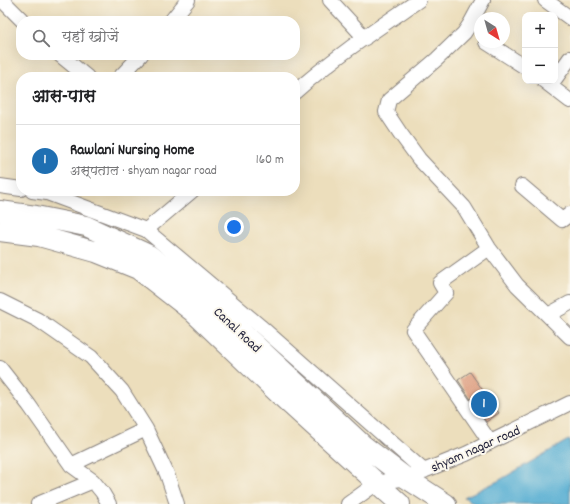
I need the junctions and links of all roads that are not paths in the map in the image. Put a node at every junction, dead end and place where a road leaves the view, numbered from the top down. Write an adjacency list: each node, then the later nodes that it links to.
1 (2, 0): 7 (street)
2 (188, 0): 8 (street)
3 (330, 0): 12 (street)
4 (419, 0): 12 (street)
5 (483, 0): 10 (street)
6 (545, 0): 9 (street)
7 (18, 16)
8 (175, 16)
9 (570, 18)
10 (464, 33): 11 (street); 35 (street)
11 (474, 37)
12 (365, 38): 22 (street)
13 (495, 48): 17 (street)
14 (570, 58): 20 (street)
15 (66, 60): 18 (street)
16 (136, 60): 19 (street)
17 (522, 65)
18 (81, 72)
19 (125, 72)
20 (558, 73)
21 (553, 84): 23 (street)
22 (300, 88)
23 (570, 101)
24 (0, 186): 26 (street)
25 (522, 186): 31 (street)
26 (16, 188)
27 (46, 196): 32 (street)
28 (58, 196): 33 (street)
29 (186, 196): 33 (street)
30 (0, 211): 32 (main road, Canal Road)
31 (570, 214)
32 (36, 216): 45 (main road, Canal Road)
33 (146, 230): 45 (street)
34 (0, 231): 47 (main road, Canal Road)
35 (489, 248): 38 (street); 43 (street)
36 (0, 301): 42 (street)
37 (570, 303): 38 (street)
38 (548, 315): 39 (street)
39 (569, 335)
40 (0, 368): 44 (street)
41 (570, 403): 43 (street, shyam nagar road)
42 (146, 429): 44 (street); 50 (street)
43 (490, 442): 45 (street, shyam nagar road)
44 (71, 465): 46 (street)
45 (415, 475): 47 (street, shyam nagar road); 54 (main road, Canal Road)
46 (93, 481): 48 (street); 49 (street)
47 (377, 483): 51 (street); 52 (street); 53 (main road, Canal Road)
48 (38, 504)
49 (109, 504)
50 (177, 504)
51 (348, 504)
52 (386, 504)
53 (400, 504)
54 (446, 504)

